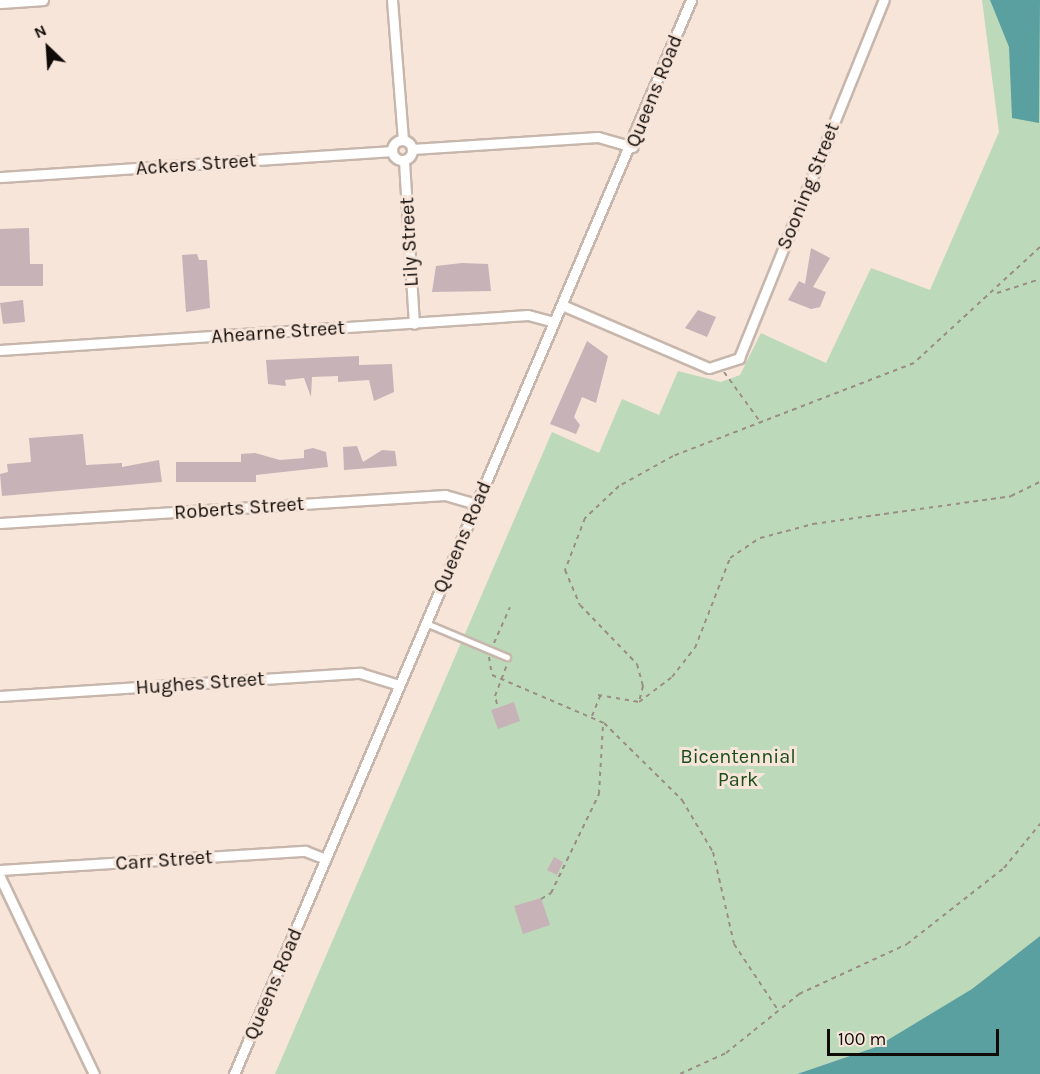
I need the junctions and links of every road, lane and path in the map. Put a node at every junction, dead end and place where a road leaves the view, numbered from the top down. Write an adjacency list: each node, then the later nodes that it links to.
1 (43, 0): 5 (street)
2 (393, 0): 6 (street)
3 (691, 0): 7 (street, Queens Road)
4 (884, 0): 19 (street, Sooning Street)
5 (0, 3)
6 (403, 140): 8 (street); 9 (street)
7 (633, 147): 8 (street); 15 (street, Queens Road)
8 (412, 149): 10 (street)
9 (392, 151): 10 (street); 11 (street, Ackers Street)
10 (404, 161): 17 (street, Lily Street)
11 (0, 177)
12 (1040, 247): 14 (path)
13 (1040, 279): 14 (path)
14 (994, 293): 20 (path)
15 (562, 304): 16 (street, Queens Road); 19 (street)
16 (554, 322): 17 (street, Ahearne Street); 22 (street, Queens Road)
17 (414, 324): 18 (street, Ahearne Street)
18 (0, 350)
19 (724, 366): 20 (path)
20 (761, 423): 32 (path)
21 (1040, 482): 32 (path)
22 (476, 504): 23 (street, Roberts Street); 25 (street, Queens Road)
23 (0, 523)
24 (510, 607): 26 (path)
25 (425, 623): 27 (lane); 30 (street, Queens Road)
26 (495, 643)
27 (508, 657): 29 (path)
28 (489, 658): 29 (path)
29 (501, 679): 33 (path); 34 (path)
30 (399, 685): 31 (street, Hughes Street); 37 (street, Queens Road)
31 (0, 696)
32 (639, 702): 34 (path)
33 (497, 704)
34 (592, 716): 35 (path)
35 (604, 723): 40 (path); 41 (path)
36 (1040, 824): 41 (path)
37 (326, 859): 38 (street, Carr Street); 43 (street, Queens Road)
38 (0, 870)
39 (0, 877): 42 (street)
40 (541, 899)
41 (778, 1010): 44 (path)
42 (94, 1074)
43 (234, 1074)
44 (680, 1074)

